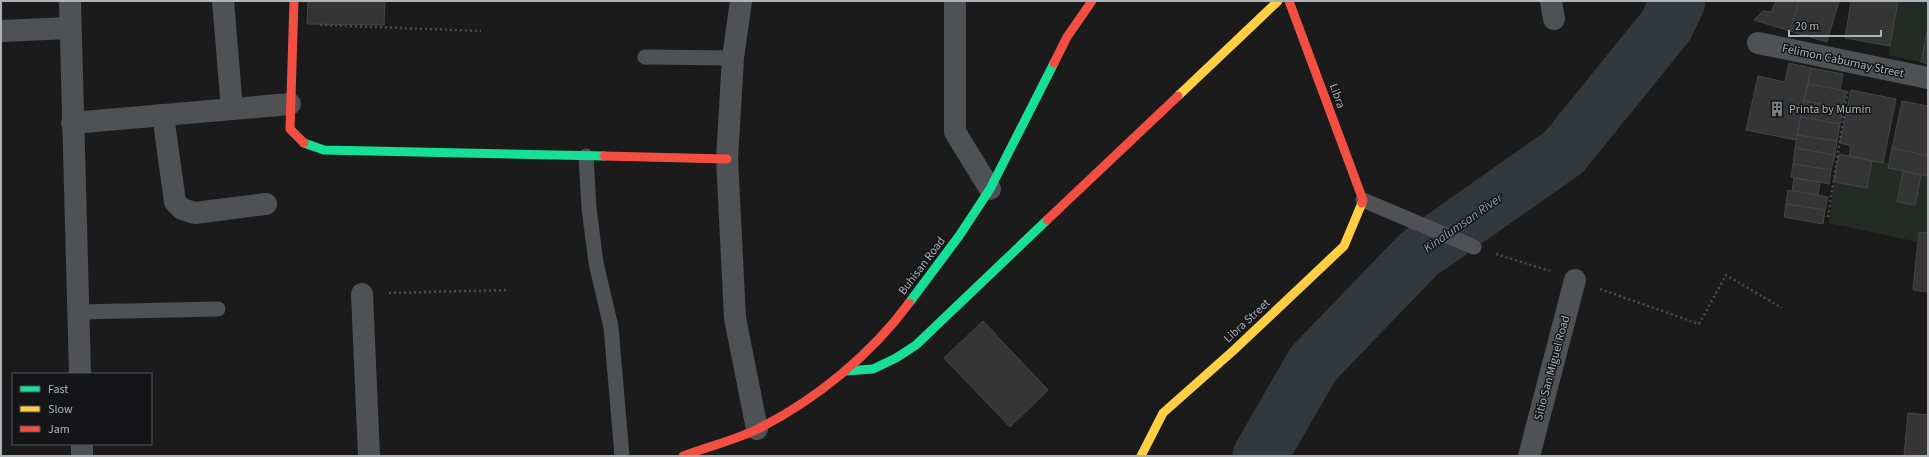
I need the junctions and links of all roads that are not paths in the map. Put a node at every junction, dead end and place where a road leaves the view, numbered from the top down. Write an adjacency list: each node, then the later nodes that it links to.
1 (70, 1): 9 (street)
2 (223, 1): 16 (street)
3 (294, 1): 15 (street)
4 (741, 1): 13 (street)
5 (955, 1): 21 (street)
6 (1092, 1): 21 (street, Buhisan Road)
7 (1278, 1): 29 (street)
8 (1289, 1): 22 (street, Libra)
9 (70, 28): 10 (street); 18 (street)
10 (1, 31)
11 (1758, 43): 14 (street, Felimon Caburnay Street)
12 (645, 57): 13 (lane)
13 (733, 58): 20 (street)
14 (1928, 78)
15 (290, 104): 16 (street); 19 (street)
16 (232, 109): 17 (street)
17 (163, 115): 18 (street); 23 (street)
18 (72, 123): 28 (street)
19 (586, 156): 20 (street); 35 (lane)
20 (728, 159): 31 (street)
21 (990, 189): 29 (street, Buhisan Road)
22 (1363, 200): 24 (lane); 37 (street, Libra Street)
23 (266, 204)
24 (1474, 247)
25 (1575, 280): 38 (street, Sitio San Miguel Road)
26 (362, 294): 34 (street)
27 (218, 309): 28 (lane)
28 (79, 312): 30 (street)
29 (845, 371): 31 (street, Buhisan Road)
30 (80, 373)
31 (757, 429): 36 (street, Buhisan Road)
32 (82, 445): 33 (street)
33 (82, 456)
34 (369, 456)
35 (622, 456)
36 (683, 456)
37 (1140, 456)
38 (1529, 456)

